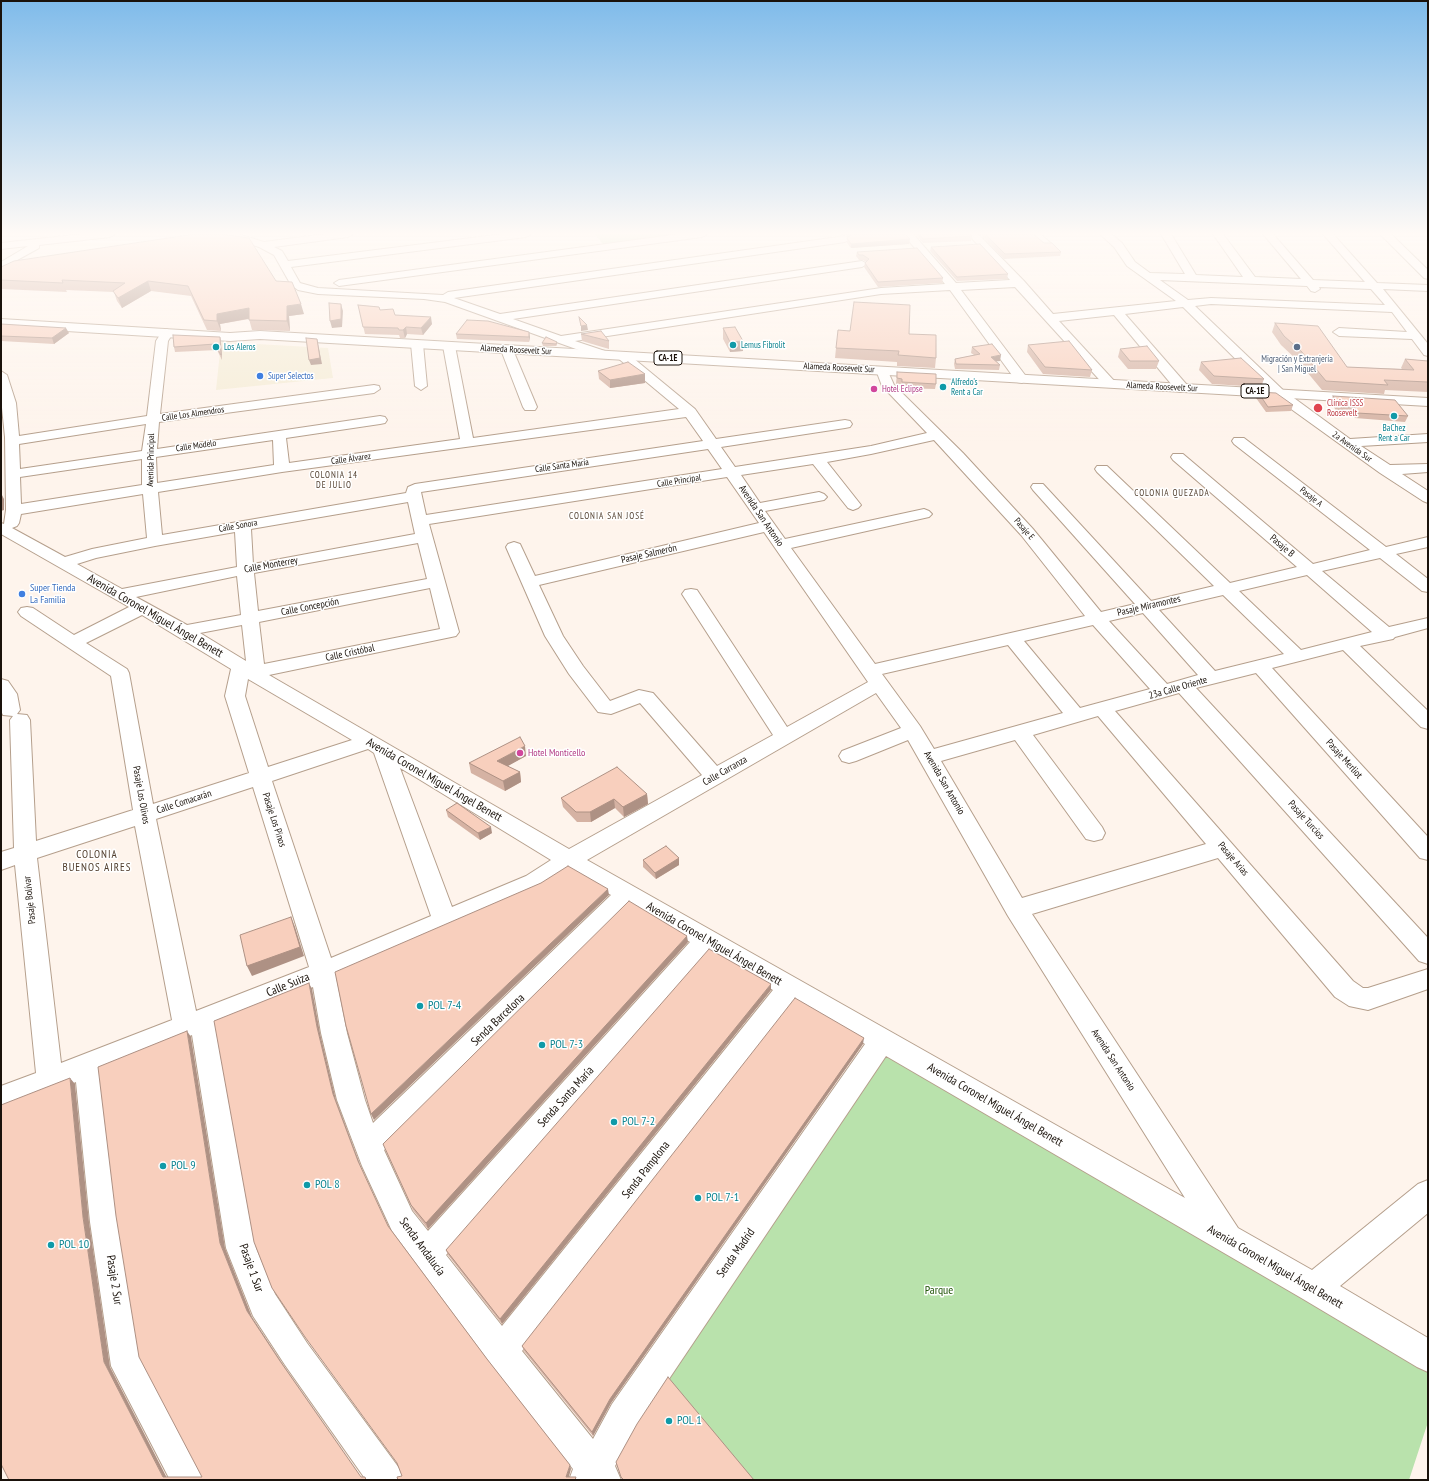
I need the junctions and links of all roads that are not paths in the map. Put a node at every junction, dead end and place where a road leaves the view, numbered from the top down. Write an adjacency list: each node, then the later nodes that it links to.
1 (462, 303): 16 (street)
2 (596, 303): 16 (street)
3 (658, 303): 18 (street)
4 (801, 303): 18 (street)
5 (965, 303): 33 (street)
6 (1038, 303): 17 (street)
7 (1193, 303): 11 (street)
8 (1260, 303): 12 (street)
9 (1326, 303): 12 (street)
10 (1390, 303): 13 (street)
11 (1185, 304): 14 (street); 38 (street, 2a Avenida Sur)
12 (1328, 306): 13 (street)
13 (1395, 309): 23 (street)
14 (1117, 311): 17 (street); 36 (street)
15 (1, 318): 22 (highway, CA-1E)
16 (496, 318): 24 (street)
17 (1052, 318): 34 (street)
18 (675, 322): 24 (street)
19 (1, 323): 21 (highway, CA-1E)
20 (1339, 332): 23 (street)
21 (167, 333): 22 (highway, CA-1E); 42 (street, Avenida Principal)
22 (250, 334): 25 (highway, Alameda Roosevelt Sur / CA-1E)
23 (1416, 336): 27 (street)
24 (561, 339): 29 (street)
25 (417, 344): 26 (highway, Alameda Roosevelt Sur / CA-1E); 35 (street)
26 (449, 346): 28 (highway, Alameda Roosevelt Sur / CA-1E); 50 (street)
27 (1427, 349)
28 (507, 350): 29 (highway, Alameda Roosevelt Sur / CA-1E); 40 (street)
29 (601, 354): 30 (highway, Alameda Roosevelt Sur / CA-1E)
30 (623, 356): 31 (highway, Alameda Roosevelt Sur / CA-1E); 41 (street, Avenida San Antonio)
31 (882, 370): 33 (highway, Alameda Roosevelt Sur / CA-1E); 46 (street, Pasaje E)
32 (1, 375): 48 (street)
33 (1022, 379): 34 (highway, Alameda Roosevelt Sur / CA-1E)
34 (1111, 384): 36 (highway, Alameda Roosevelt Sur / CA-1E)
35 (421, 386)
36 (1182, 388): 38 (highway, Alameda Roosevelt Sur / CA-1E)
37 (374, 389): 42 (street, Calle Los Almendros)
38 (1278, 393): 39 (highway, Alameda Roosevelt Sur / CA-1E); 51 (street, 2a Avenida Sur)
39 (1428, 402)
40 (530, 407)
41 (690, 412): 50 (street, Calle Álvarez); 52 (street, Avenida San Antonio)
42 (153, 419): 48 (street, Calle Los Almendros); 53 (street, Avenida Principal)
43 (380, 420): 45 (street, Calle Modelo)
44 (845, 424): 52 (street, Calle Santa María)
45 (279, 434): 53 (street, Calle Modelo); 56 (street)
46 (937, 435): 55 (street, Calle Principal); 93 (street, Pasaje E)
47 (1428, 438): 51 (street)
48 (9, 439): 61 (street)
49 (1239, 441): 79 (street, Pasaje A)
50 (467, 442): 56 (street, Calle Álvarez)
51 (1347, 443): 59 (street, 2a Avenida Sur)
52 (713, 444): 60 (street, Avenida San Antonio); 64 (street, Calle Santa María)
53 (149, 453): 61 (street, Calle Modelo); 63 (street, Avenida Principal)
54 (1178, 457): 81 (street, Pasaje B)
55 (817, 459): 60 (street, Calle Principal); 67 (street)
56 (282, 468): 63 (street, Calle Álvarez)
57 (1428, 468): 59 (street)
58 (1102, 469): 85 (street)
59 (1385, 470): 66 (street, 2a Avenida Sur)
60 (732, 472): 68 (street, Avenida San Antonio); 70 (street, Calle Principal)
61 (13, 474): 71 (street)
62 (1038, 487): 89 (street)
63 (150, 488): 71 (street, Calle Álvarez); 75 (street, Avenida Principal)
64 (413, 493): 70 (street); 72 (street, Calle Sonora)
65 (819, 497): 68 (street)
66 (1428, 498)
67 (853, 505)
68 (755, 508): 73 (street, Avenida San Antonio)
69 (924, 514): 77 (street)
70 (420, 521): 74 (street)
71 (8, 524): 80 (street, Avenida Coronel Miguel Ángel Benett)
72 (243, 525): 75 (street, Calle Sonora); 82 (street, Pasaje Los Pinos)
73 (768, 526): 77 (street, Avenida San Antonio); 84 (street, Pasaje Salmerón)
74 (424, 537): 82 (street, Calle Monterrey); 83 (street)
75 (156, 542): 80 (street, Calle Sonora)
76 (1428, 542): 79 (street, Pasaje Miramontes)
77 (781, 545): 103 (street, Avenida San Antonio)
78 (514, 547): 84 (street)
79 (1382, 553): 81 (street, Pasaje Miramontes); 86 (street, Pasaje A)
80 (63, 563): 88 (street, Avenida Coronel Miguel Ángel Benett)
81 (1309, 569): 85 (street, Pasaje Miramontes); 96 (street, Pasaje B)
82 (245, 570): 88 (street, Calle Monterrey); 92 (street, Pasaje Los Pinos)
83 (436, 582): 92 (street, Calle Concepción); 102 (street, Calle Cristóbal)
84 (530, 582): 117 (street)
85 (1228, 588): 89 (street, Pasaje Miramontes); 100 (street)
86 (1428, 588)
87 (691, 594): 112 (street)
88 (118, 595): 90 (street, Avenida Coronel Miguel Ángel Benett)
89 (1146, 607): 93 (street, Pasaje Miramontes); 104 (street)
90 (142, 608): 95 (street, Avenida Coronel Miguel Ángel Benett); 98 (street)
91 (27, 612): 98 (street, Pasaje Los Olivos)
92 (250, 618): 95 (street, Calle Concepción); 102 (street, Pasaje Los Pinos)
93 (1097, 619): 97 (street, Pasaje Miramontes); 106 (street, Pasaje E)
94 (1427, 624): 96 (street, 23a Calle Oriente)
95 (184, 632): 102 (street, Avenida Coronel Miguel Ángel Benett)
96 (1387, 634): 99 (street, 23a Calle Oriente)
97 (1013, 639): 103 (street, Pasaje Miramontes); 108 (street)
98 (73, 642): 118 (street, Pasaje Los Olivos)
99 (1347, 644): 100 (street, 23a Calle Oriente); 109 (street)
100 (1297, 656): 101 (street, 23a Calle Oriente)
101 (1260, 666): 104 (street, 23a Calle Oriente); 121 (street, Pasaje Merliot)
102 (249, 671): 113 (street, Avenida Coronel Miguel Ángel Benett); 116 (street, Pasaje Los Pinos)
103 (876, 677): 110 (street, Avenida San Antonio); 112 (street, Calle Carranza)
104 (1211, 678): 106 (street, 23a Calle Oriente)
105 (1, 685): 122 (street, Pasaje Bolívar)
106 (1174, 689): 107 (street, 23a Calle Oriente); 129 (street, Pasaje Turcios)
107 (1103, 710): 108 (street, 23a Calle Oriente); 120 (street, Pasaje Arias)
108 (1077, 717): 111 (street, 23a Calle Oriente)
109 (1428, 722)
110 (914, 731): 114 (street); 115 (street, Avenida San Antonio)
111 (1020, 732): 115 (street, 23a Calle Oriente); 119 (street)
112 (784, 737): 117 (street, Calle Carranza)
113 (375, 746): 116 (street, Calle Comacarán); 123 (street, Avenida Coronel Miguel Ángel Benett); 127 (street)
114 (849, 756)
115 (930, 757): 126 (street, Avenida San Antonio)
116 (261, 777): 118 (street, Calle Comacarán); 130 (street, Pasaje Los Pinos)
117 (715, 777): 123 (street, Calle Carranza)
118 (144, 815): 122 (street, Calle Comacarán); 133 (street, Pasaje Los Olivos)
119 (1094, 833)
120 (1223, 848): 126 (street); 131 (street, Pasaje Arias)
121 (1428, 852)
122 (25, 853): 124 (street, Calle Comacarán); 136 (street, Pasaje Bolívar)
123 (570, 859): 125 (street, Avenida Coronel Miguel Ángel Benett); 127 (street, Calle Suiza)
124 (1, 861)
125 (627, 894): 128 (street, Avenida Coronel Miguel Ángel Benett); 138 (street, Senda Barcelona)
126 (1016, 909): 140 (street, Avenida San Antonio)
127 (445, 921): 130 (street, Calle Suiza)
128 (706, 940): 132 (street, Avenida Coronel Miguel Ángel Benett); 141 (street, Senda Santa María)
129 (1428, 954)
130 (322, 972): 133 (street, Calle Suiza); 138 (street, Senda Andalucía)
131 (1428, 979)
132 (790, 988): 134 (street, Avenida Coronel Miguel Ángel Benett); 143 (street, Senda Pamplona)
133 (194, 1023): 135 (street, Calle Suiza); 147 (street, Pasaje 1 Sur)
134 (882, 1040): 140 (street, Avenida Coronel Miguel Ángel Benett); 145 (street, Senda Madrid)
135 (87, 1065): 136 (street, Calle Suiza); 146 (street, Pasaje 2 Sur)
136 (50, 1080): 137 (street, Calle Suiza)
137 (1, 1099)
138 (369, 1146): 141 (street, Senda Andalucía)
139 (1428, 1194): 142 (street)
140 (1229, 1240): 142 (street, Avenida Coronel Miguel Ángel Benett)
141 (427, 1254): 143 (street, Senda Andalucía)
142 (1314, 1288): 144 (street, Avenida Coronel Miguel Ángel Benett)
143 (501, 1352): 145 (street, Senda Andalucía)
144 (1428, 1356)
145 (595, 1476)
146 (189, 1480)
147 (386, 1480)

